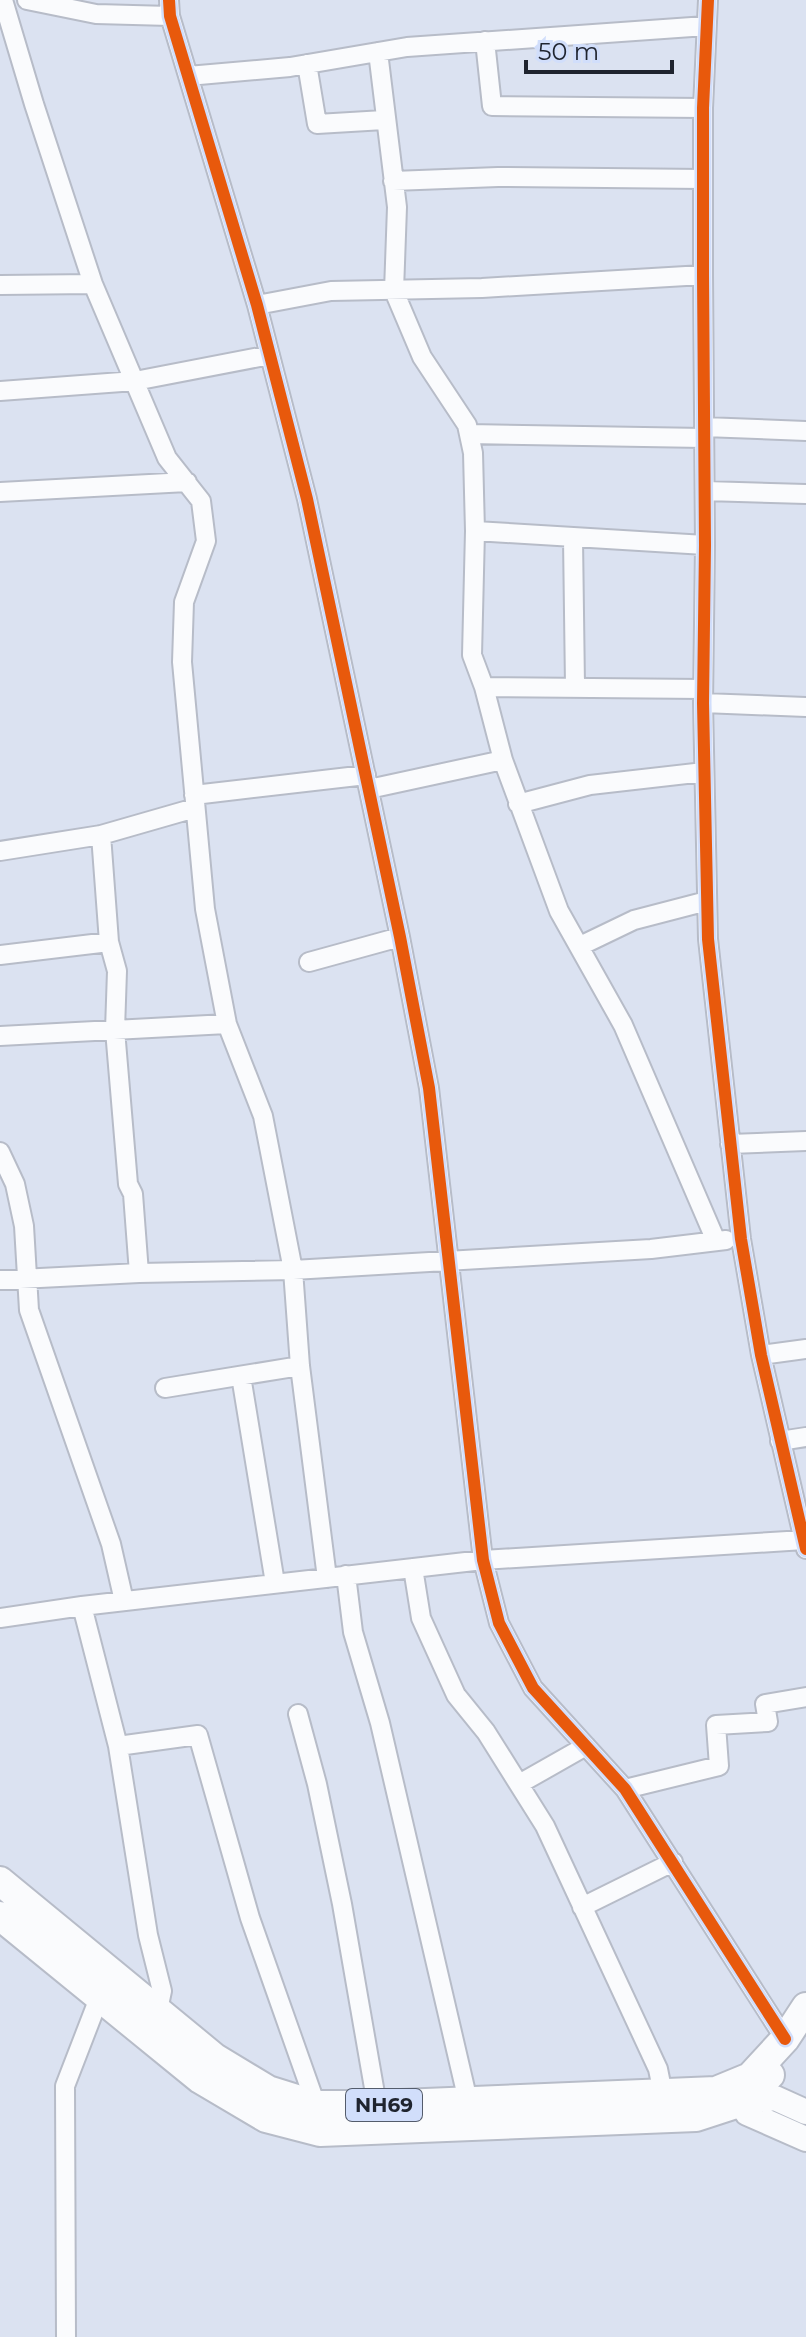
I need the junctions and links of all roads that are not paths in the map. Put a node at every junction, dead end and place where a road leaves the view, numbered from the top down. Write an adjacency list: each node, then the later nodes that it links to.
1 (3, 0): 15 (street)
2 (27, 0): 4 (street)
3 (708, 0): 5 (street)
4 (169, 8): 9 (street)
5 (706, 26): 6 (street); 10 (street)
6 (485, 41): 7 (street); 10 (street)
7 (378, 52): 8 (street); 11 (street)
8 (307, 64): 9 (street); 11 (street)
9 (188, 76): 18 (street)
10 (703, 108): 12 (street)
11 (384, 120): 13 (street)
12 (703, 179): 13 (street); 14 (street)
13 (393, 181): 17 (street)
14 (703, 275): 17 (street); 23 (street)
15 (93, 284): 16 (street); 20 (street)
16 (0, 285)
17 (394, 291): 18 (street); 24 (street)
18 (257, 305): 19 (street)
19 (270, 355): 20 (street); 38 (street)
20 (135, 381): 21 (street); 25 (street)
21 (0, 391)
22 (806, 431): 23 (street)
23 (704, 432): 24 (street); 26 (street)
24 (469, 434): 29 (street)
25 (187, 482): 27 (street); 39 (street)
26 (705, 491): 28 (street); 31 (street)
27 (0, 492)
28 (806, 494)
29 (475, 531): 30 (street); 33 (street)
30 (573, 539): 31 (street); 32 (street)
31 (705, 545): 34 (street)
32 (575, 686): 33 (street); 34 (street)
33 (484, 687): 36 (street)
34 (703, 696): 35 (street); 37 (street)
35 (806, 707)
36 (503, 760): 38 (street); 40 (street)
37 (704, 772): 40 (street); 43 (street)
38 (367, 782): 39 (street); 44 (street)
39 (195, 802): 41 (street); 49 (street)
40 (518, 804): 46 (street)
41 (101, 835): 42 (street); 45 (street)
42 (0, 851)
43 (707, 901): 46 (street); 53 (street)
44 (400, 937): 48 (street); 57 (street)
45 (109, 942): 47 (street); 50 (street)
46 (580, 946): 56 (street)
47 (0, 955)
48 (309, 962)
49 (227, 1024): 50 (street); 58 (street)
50 (115, 1030): 51 (street); 59 (street)
51 (0, 1036)
52 (806, 1141): 53 (street)
53 (730, 1144): 55 (street)
54 (0, 1152): 60 (street)
55 (741, 1239): 56 (street); 63 (street)
56 (716, 1241): 57 (street)
57 (447, 1260): 58 (street); 70 (street)
58 (293, 1270): 59 (street); 64 (street)
59 (139, 1273): 60 (street)
60 (27, 1279): 61 (street); 74 (street)
61 (0, 1280)
62 (806, 1349): 63 (street)
63 (761, 1355): 68 (street)
64 (300, 1366): 65 (street); 72 (street)
65 (241, 1376): 66 (street); 73 (street)
66 (165, 1388)
67 (806, 1437): 68 (street)
68 (780, 1441): 69 (street)
69 (805, 1544): 70 (street)
70 (483, 1560): 71 (street); 80 (street)
71 (413, 1568): 72 (street); 81 (street)
72 (336, 1576): 73 (street); 92 (street)
73 (275, 1583): 74 (street)
74 (124, 1601): 75 (street)
75 (82, 1606): 76 (street); 79 (street)
76 (0, 1618)
77 (806, 1697): 82 (street)
78 (298, 1714): 95 (street)
79 (118, 1746): 89 (street); 94 (street)
80 (586, 1746): 81 (street); 82 (street)
81 (519, 1784): 85 (street)
82 (625, 1789): 83 (street)
83 (673, 1862): 85 (street); 90 (street)
84 (0, 1881): 89 (highway, NH69)
85 (582, 1907): 91 (street)
86 (0, 1916): 87 (highway, NH69)
87 (99, 1998): 93 (highway, NH69); 98 (street)
88 (806, 2007): 90 (highway, NH69)
89 (158, 2010): 94 (highway, NH69)
90 (796, 2038): 91 (highway, NH69); 93 (highway, NH69)
91 (663, 2094): 92 (highway, NH69)
92 (468, 2101): 95 (highway, NH69)
93 (742, 2102): 96 (main road); 97 (main road)
94 (316, 2105): 95 (highway, NH69)
95 (377, 2105)
96 (806, 2112)
97 (806, 2139)
98 (66, 2337)

